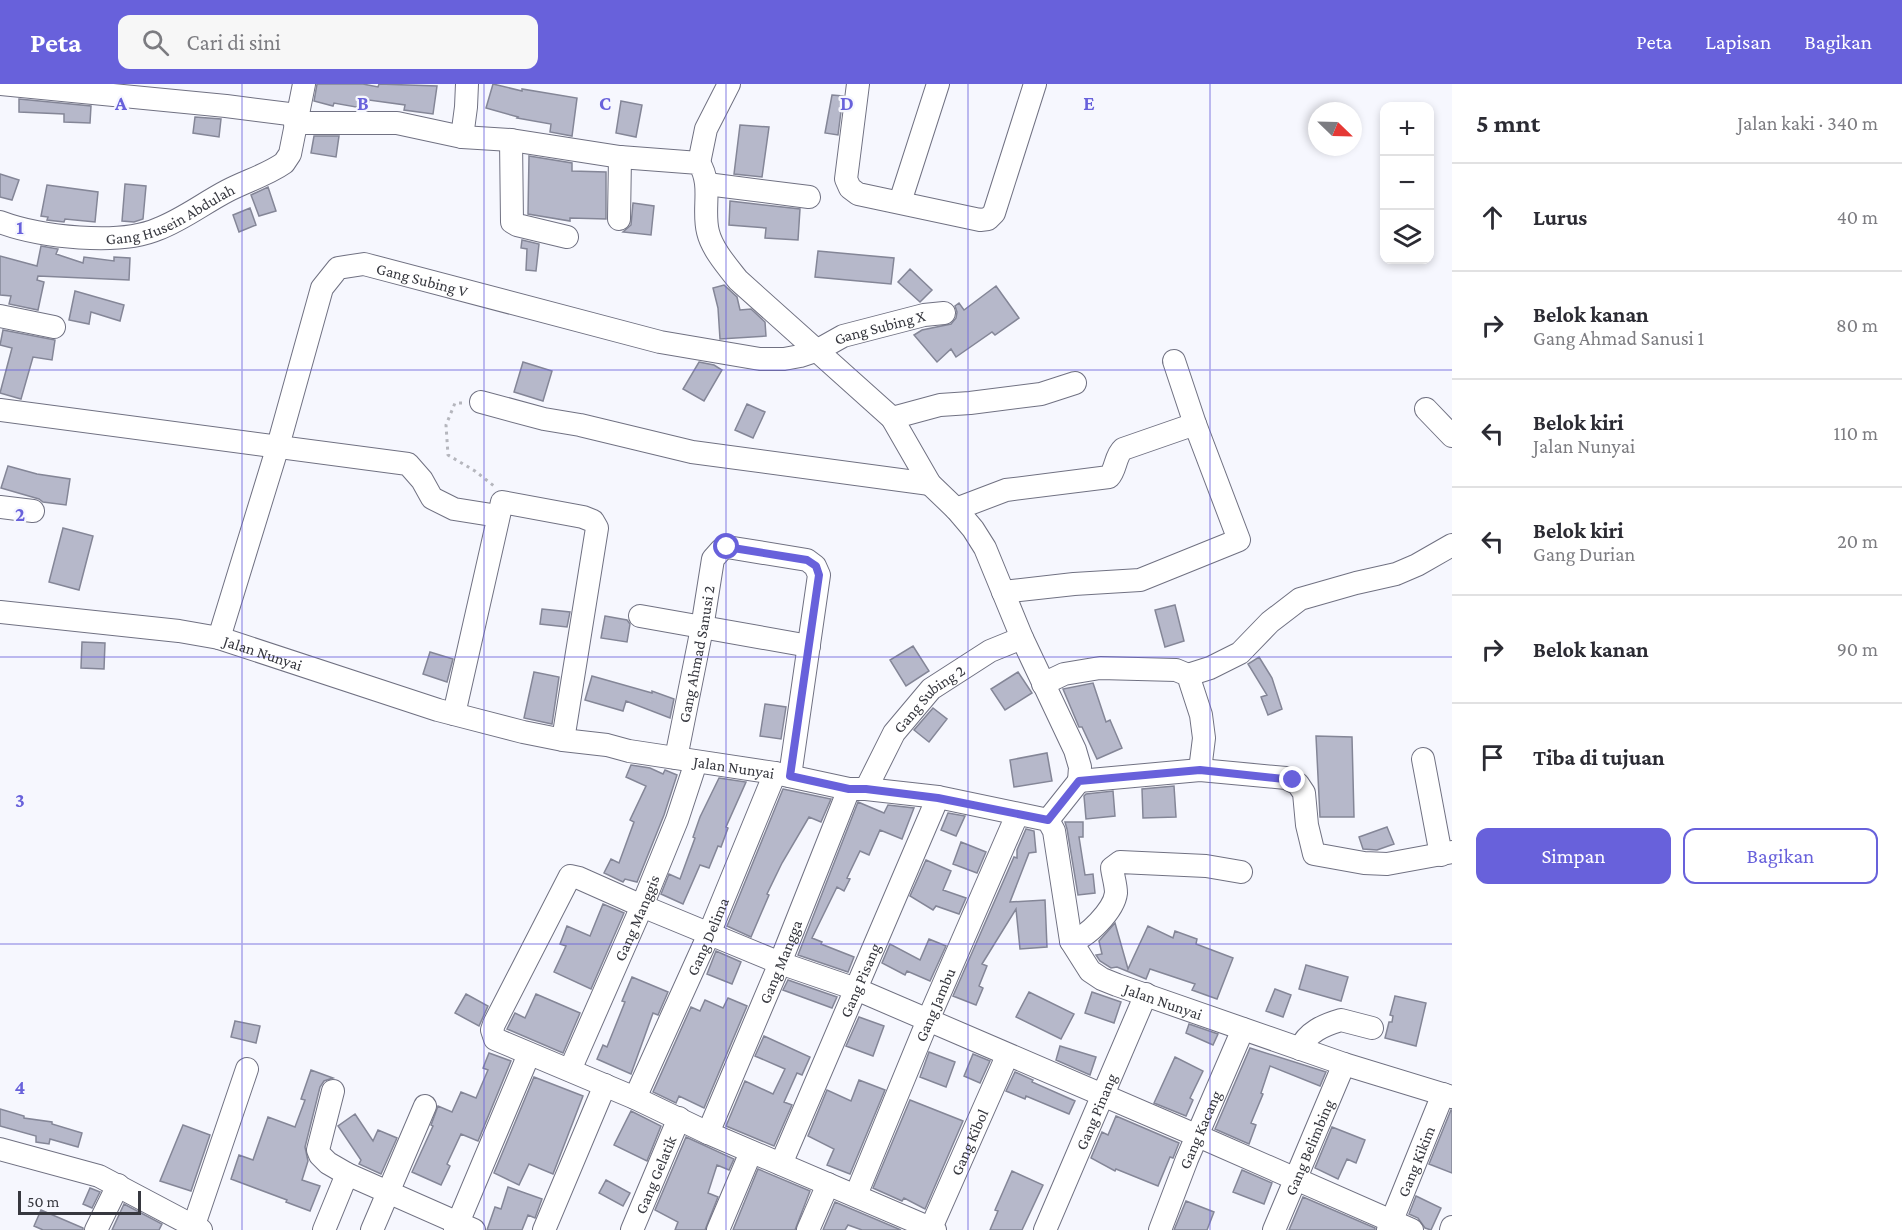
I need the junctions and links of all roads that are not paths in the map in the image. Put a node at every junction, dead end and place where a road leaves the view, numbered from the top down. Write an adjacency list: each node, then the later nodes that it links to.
1 (0, 84): 8 (street)
2 (304, 84): 8 (street, Gang Husein Abdulah)
3 (467, 84): 9 (street)
4 (729, 84): 12 (street)
5 (858, 84): 14 (street)
6 (939, 84): 14 (street)
7 (1035, 84): 14 (street)
8 (296, 119): 9 (street); 16 (street, Gang Husein Abdulah)
9 (462, 137): 10 (street)
10 (511, 140): 11 (street); 17 (street)
11 (620, 157): 12 (street); 15 (street)
12 (703, 174): 13 (street); 21 (street)
13 (808, 197)
14 (900, 201)
15 (619, 219)
16 (0, 222)
17 (567, 237)
18 (944, 313): 21 (street, Gang Subing X)
19 (0, 316): 20 (street)
20 (54, 327)
21 (818, 350): 27 (street); 30 (street, Gang Subing V)
22 (1174, 361): 28 (street)
23 (1075, 383): 27 (street)
24 (481, 402): 31 (street)
25 (1426, 408): 29 (street)
26 (0, 410): 30 (street)
27 (892, 418): 31 (street)
28 (1195, 424): 34 (street); 38 (street)
29 (1452, 436)
30 (278, 446): 33 (street); 42 (street, Gang Subing V)
31 (930, 484): 34 (street)
32 (0, 507): 35 (street)
33 (500, 509): 47 (street); 48 (street)
34 (956, 509): 38 (street)
35 (33, 511)
36 (1452, 546): 45 (street)
37 (816, 566): 41 (street, Gang Ahmad Sanusi 2); 44 (street, Gang Delima)
38 (1003, 592): 43 (street)
39 (0, 612): 42 (street, Jalan Nunyai)
40 (640, 616): 41 (street)
41 (702, 628): 44 (street); 50 (street, Gang Ahmad Sanusi 2)
42 (219, 638): 47 (street, Jalan Nunyai)
43 (1022, 638): 46 (street); 54 (street, Gang Subing 2)
44 (809, 646): 52 (street, Gang Delima)
45 (1188, 675): 46 (street); 51 (street)
46 (1043, 684): 53 (street)
47 (454, 714): 48 (street, Jalan Nunyai)
48 (563, 740): 50 (street, Jalan Nunyai)
49 (1423, 759): 58 (street)
50 (686, 760): 52 (street, Jalan Nunyai); 60 (street, Gang Manggis)
51 (1200, 770): 53 (street); 58 (street)
52 (783, 775): 54 (street, Jalan Nunyai); 61 (street, Gang Delima)
53 (1079, 781): 57 (street)
54 (858, 789): 55 (street, Jalan Nunyai); 63 (street, Gang Mangga)
55 (938, 798): 56 (street, Jalan Nunyai); 64 (street, Gang Pisang)
56 (1017, 815): 57 (street, Jalan Nunyai); 66 (street, Gang Jambu)
57 (1048, 820): 62 (street, Jalan Nunyai)
58 (1446, 853)
59 (1241, 872): 62 (street)
60 (642, 906): 61 (street); 70 (street); 74 (street, Gang Manggis)
61 (710, 934): 63 (street); 79 (street, Gang Delima)
62 (1071, 941): 65 (street, Jalan Nunyai)
63 (780, 963): 64 (street); 82 (street, Gang Mangga)
64 (856, 989): 66 (street); 86 (street, Gang Pisang)
65 (1146, 994): 68 (street, Jalan Nunyai); 77 (street, Gang Pinang)
66 (928, 1020): 71 (street); 92 (street, Gang Jambu)
67 (1372, 1028): 69 (street)
68 (1243, 1029): 69 (street, Jalan Nunyai); 83 (street, Gang Kacang)
69 (1300, 1049): 72 (street, Jalan Nunyai)
70 (529, 1054): 74 (street); 96 (street)
71 (1007, 1056): 77 (street); 97 (street, Gang Kibol)
72 (1344, 1064): 78 (street, Jalan Nunyai); 88 (street, Gang Belimbing)
73 (247, 1069): 95 (street)
74 (570, 1070): 75 (street)
75 (605, 1085): 79 (street); 101 (street)
76 (333, 1091): 87 (street)
77 (1102, 1096): 83 (street); 105 (street, Gang Pinang)
78 (1448, 1096): 94 (street, Gang Kikim)
79 (635, 1098): 81 (street)
80 (425, 1106): 91 (street)
81 (679, 1118): 82 (street); 102 (street, Gang Gelatik)
82 (708, 1133): 85 (street)
83 (1198, 1136): 88 (street); 106 (street, Gang Kacang)
84 (0, 1149): 90 (street)
85 (751, 1152): 86 (street); 103 (street)
86 (781, 1164): 89 (street)
87 (347, 1174): 91 (street); 99 (street)
88 (1295, 1179): 94 (street); 107 (street, Gang Belimbing)
89 (828, 1184): 92 (street); 104 (street)
90 (118, 1185): 95 (street); 98 (street)
91 (389, 1193): 96 (street); 100 (street)
92 (856, 1195): 93 (street)
93 (899, 1223): 97 (street)
94 (1397, 1227)
95 (198, 1228)
96 (462, 1228)
97 (933, 1229)
98 (96, 1230)
99 (324, 1230)
100 (372, 1230)
101 (543, 1230)
102 (632, 1230)
103 (718, 1230)
104 (808, 1230)
105 (1045, 1230)
106 (1160, 1230)
107 (1275, 1230)

